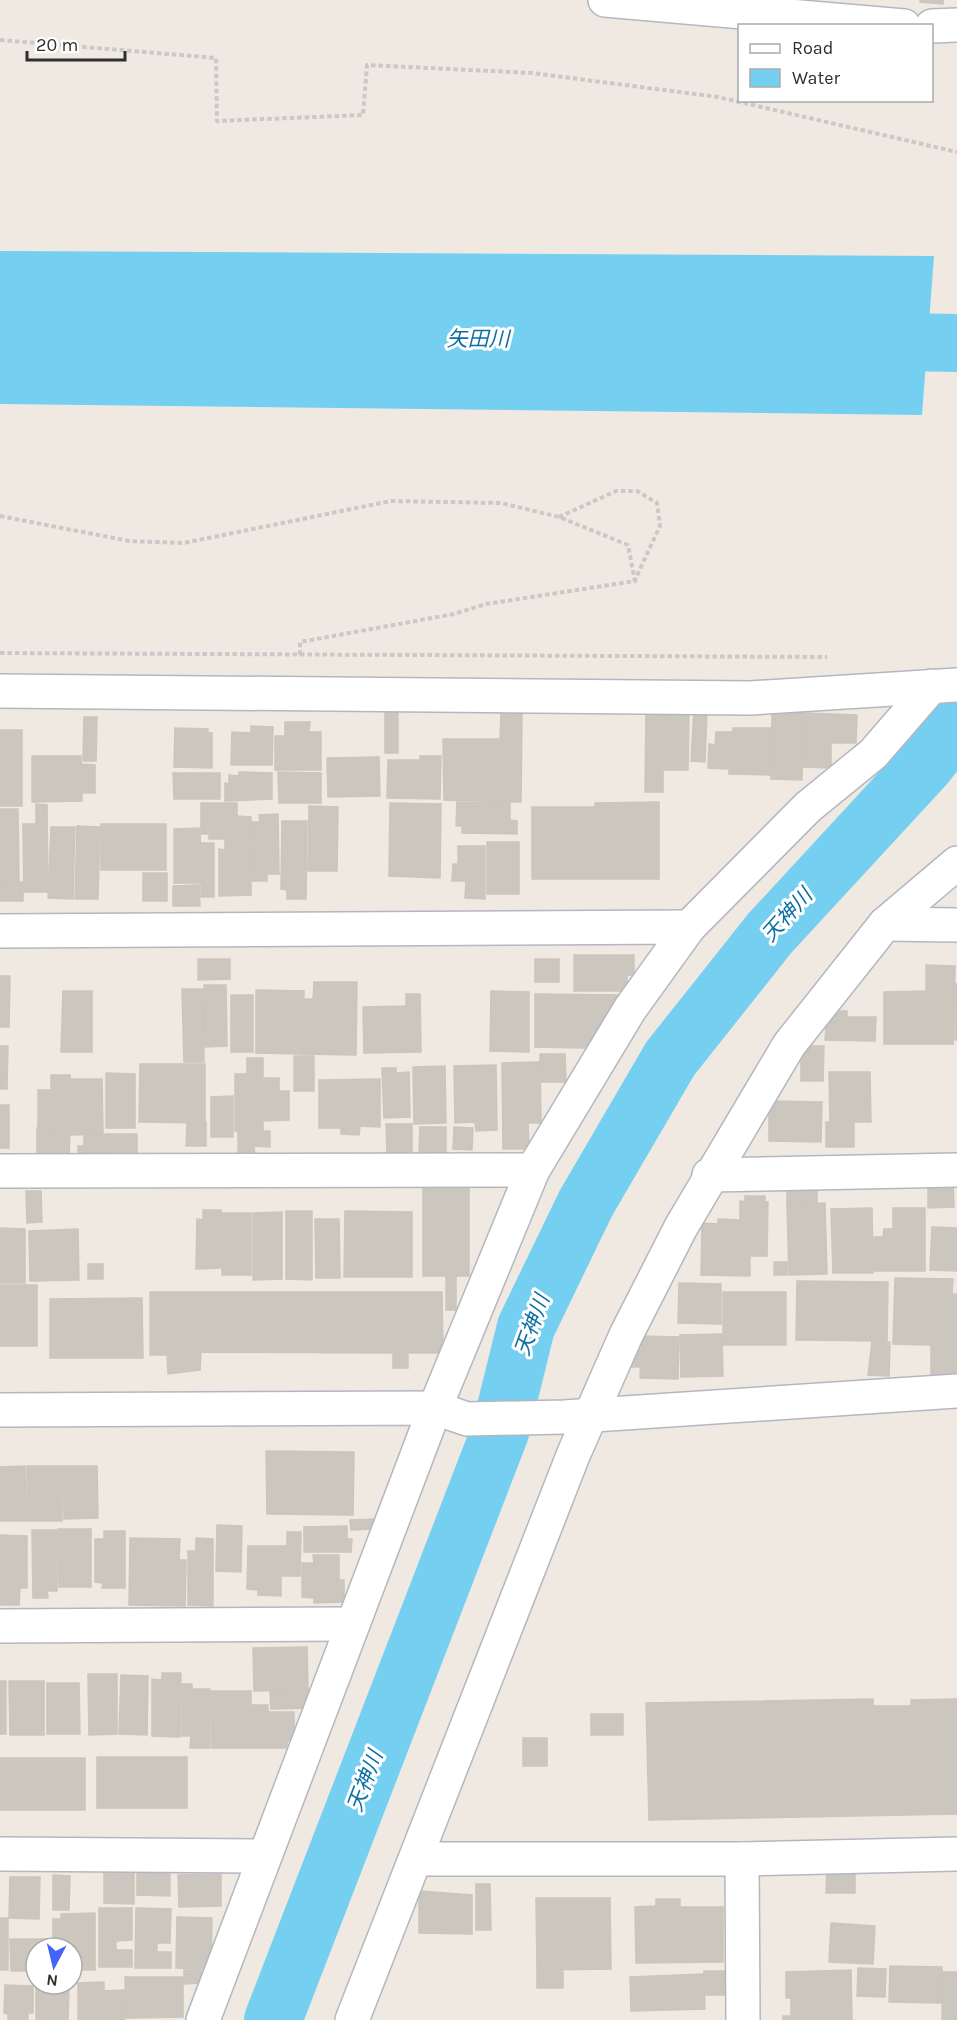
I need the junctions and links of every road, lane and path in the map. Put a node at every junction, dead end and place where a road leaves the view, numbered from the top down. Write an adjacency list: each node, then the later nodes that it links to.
1 (605, 0): 2 (street)
2 (881, 24)
3 (957, 25): 4 (street)
4 (933, 26)
5 (0, 40): 6 (path)
6 (738, 102)
7 (739, 102): 8 (path)
8 (957, 153)
9 (0, 516): 10 (path)
10 (559, 517): 11 (path); 11 (path)
11 (635, 581): 13 (path)
12 (0, 653): 13 (path)
13 (300, 655): 14 (path)
14 (828, 657)
15 (945, 686): 16 (street); 20 (street)
16 (0, 691)
17 (957, 863): 18 (street)
18 (885, 924): 19 (street); 25 (street)
19 (957, 925)
20 (689, 927): 21 (street); 22 (street)
21 (0, 931)
22 (533, 1170): 24 (street); 27 (street)
23 (957, 1170): 25 (street)
24 (0, 1172)
25 (710, 1175): 29 (street)
26 (957, 1391): 29 (street)
27 (435, 1408): 28 (street); 29 (street); 30 (street)
28 (0, 1410)
29 (577, 1416): 35 (street)
30 (353, 1624): 31 (street); 34 (street)
31 (0, 1626)
32 (0, 1854): 34 (street)
33 (957, 1854): 36 (street)
34 (264, 1856): 37 (street)
35 (417, 1859): 36 (street); 38 (street)
36 (742, 1859): 39 (street)
37 (202, 2020)
38 (352, 2020)
39 (743, 2020)

